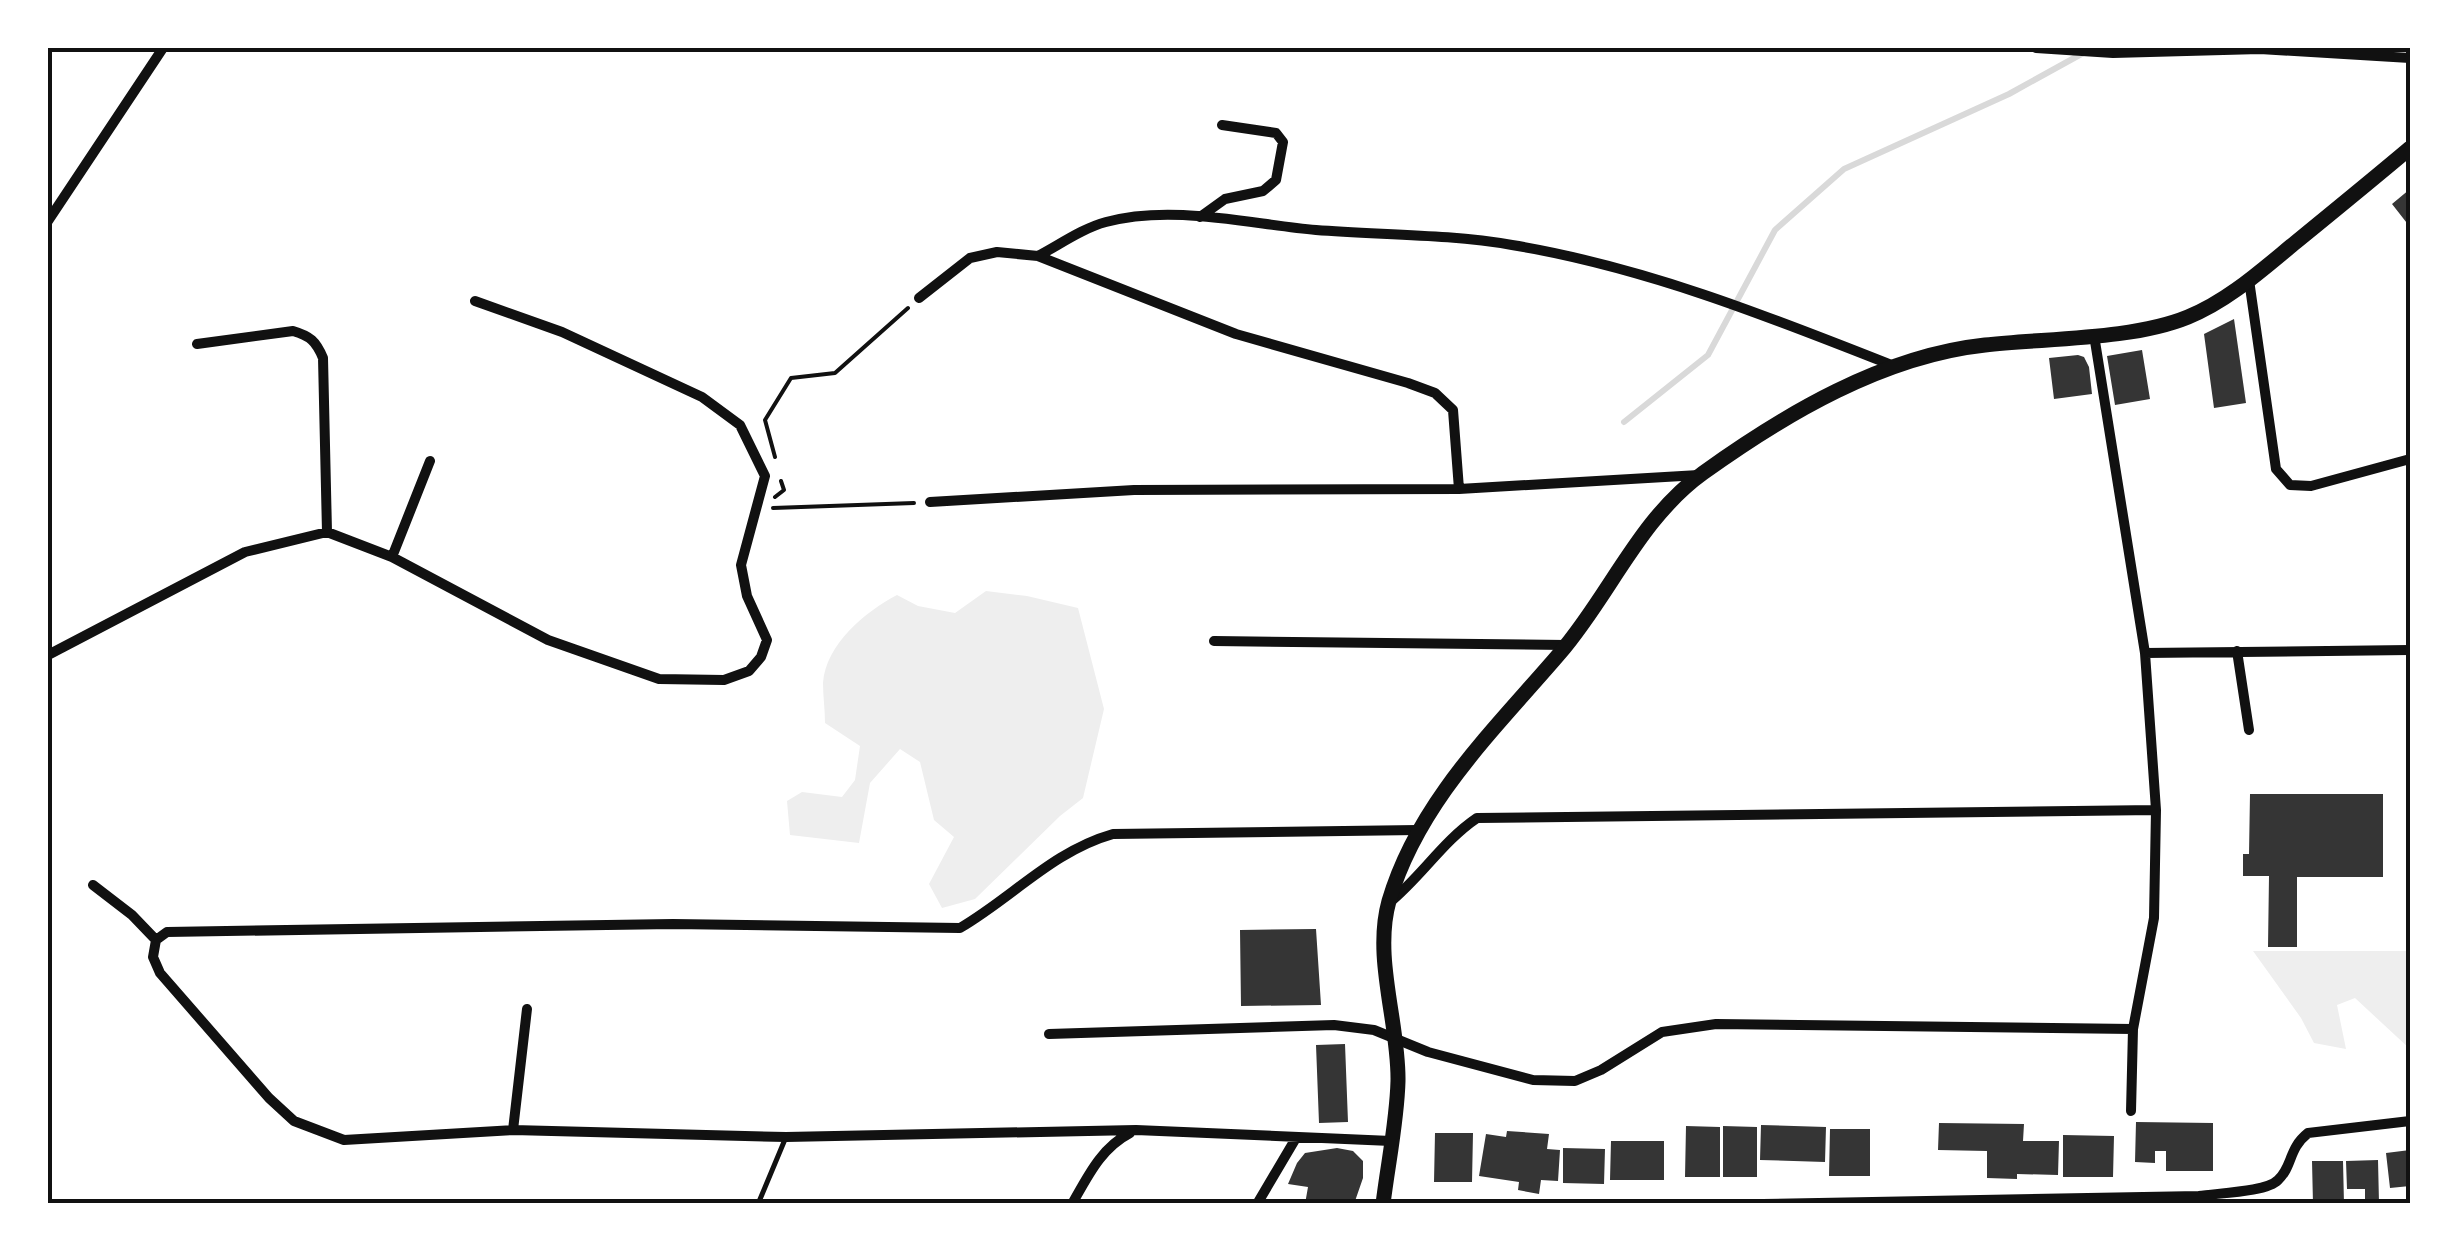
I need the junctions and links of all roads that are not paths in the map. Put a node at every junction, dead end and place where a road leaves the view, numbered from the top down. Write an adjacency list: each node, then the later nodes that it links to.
1 (163, 48): 8 (street)
2 (2036, 48): 3 (street)
3 (2064, 48): 4 (street)
4 (2410, 58)
5 (1222, 125): 7 (street)
6 (2410, 148): 10 (main road)
7 (1199, 218): 9 (street); 15 (street)
8 (48, 221)
9 (1038, 256): 11 (street); 19 (street)
10 (2248, 280): 13 (main road); 16 (street)
11 (919, 298)
12 (475, 300): 22 (street)
13 (2094, 335): 15 (main road); 27 (street)
14 (196, 344): 21 (street)
15 (1894, 366): 18 (main road)
16 (2410, 460)
17 (430, 461): 22 (street)
18 (1700, 475): 19 (street); 24 (main road)
19 (1459, 489): 20 (street)
20 (930, 502)
21 (327, 532): 22 (street); 28 (street)
22 (392, 557)
23 (1214, 641): 24 (street)
24 (1567, 645): 31 (main road)
25 (2237, 650): 26 (street); 27 (street); 29 (street)
26 (2410, 650)
27 (2145, 653): 30 (street)
28 (48, 655)
29 (2249, 730)
30 (2156, 810): 33 (street); 36 (street)
31 (1418, 830): 33 (main road); 34 (street)
32 (93, 885): 34 (street)
33 (1388, 904): 38 (main road)
34 (156, 940): 41 (street)
35 (527, 1009): 41 (street)
36 (2133, 1029): 38 (street); 39 (street)
37 (1049, 1034): 38 (street)
38 (1396, 1037): 45 (main road)
39 (2131, 1110)
40 (2410, 1122): 46 (street)
41 (513, 1130): 43 (street)
42 (1136, 1130): 43 (street); 44 (street); 49 (street)
43 (786, 1137): 48 (lane)
44 (1296, 1138): 45 (street); 50 (street)
45 (1391, 1141): 51 (main road)
46 (2199, 1200): 47 (street)
47 (2015, 1201): 52 (street)
48 (758, 1204)
49 (1072, 1204)
50 (1257, 1204)
51 (1383, 1204)
52 (1763, 1204)

